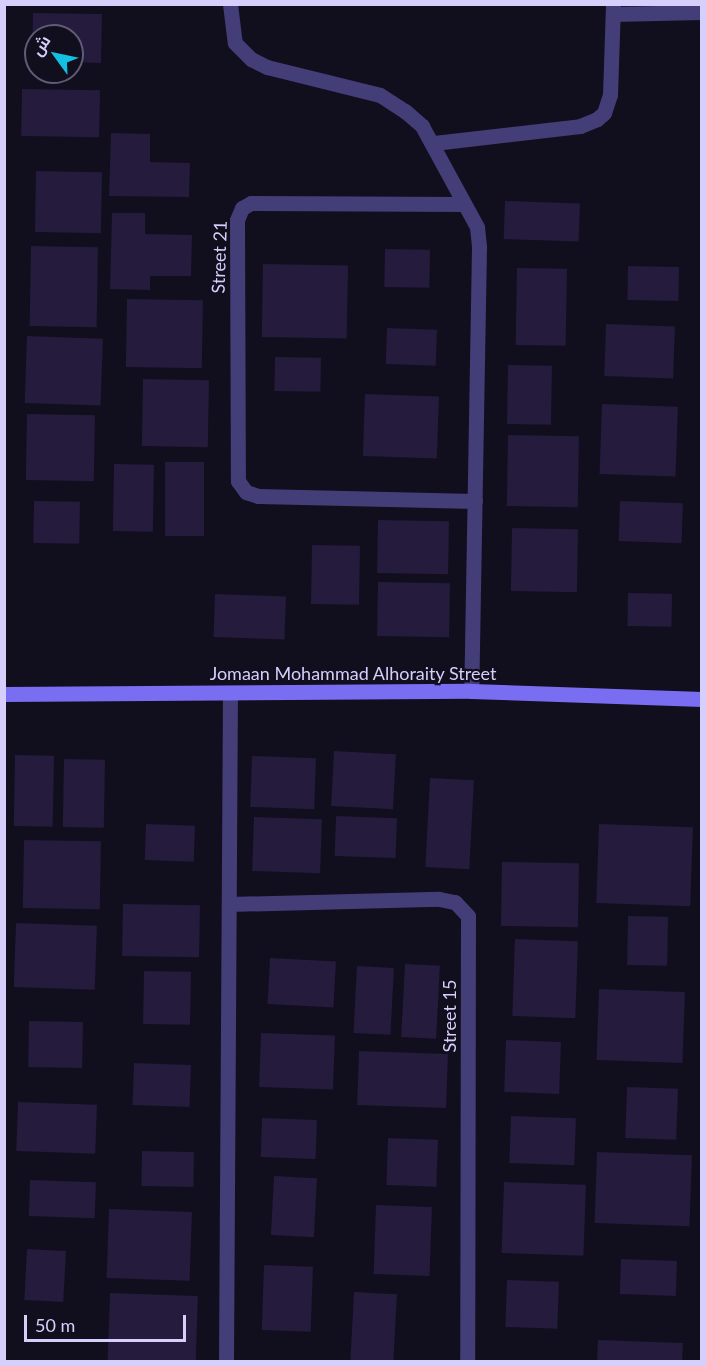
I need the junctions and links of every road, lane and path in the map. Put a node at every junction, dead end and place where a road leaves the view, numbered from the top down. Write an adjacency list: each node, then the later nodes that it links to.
1 (230, 4): 4 (street)
2 (613, 9): 3 (street); 4 (street)
3 (702, 12)
4 (434, 143): 5 (street)
5 (464, 204): 6 (street); 6 (street, Street 21)
6 (475, 501): 7 (street)
7 (471, 691): 8 (street, Jomaan Mohammad Alhoraity Street); 10 (street, Jomaan Mohammad Alhoraity Street)
8 (231, 693): 9 (street, Jomaan Mohammad Alhoraity Street); 11 (street)
9 (4, 694)
10 (702, 699)
11 (230, 904): 12 (street); 13 (street, Street 15)
12 (226, 1362)
13 (467, 1362)

